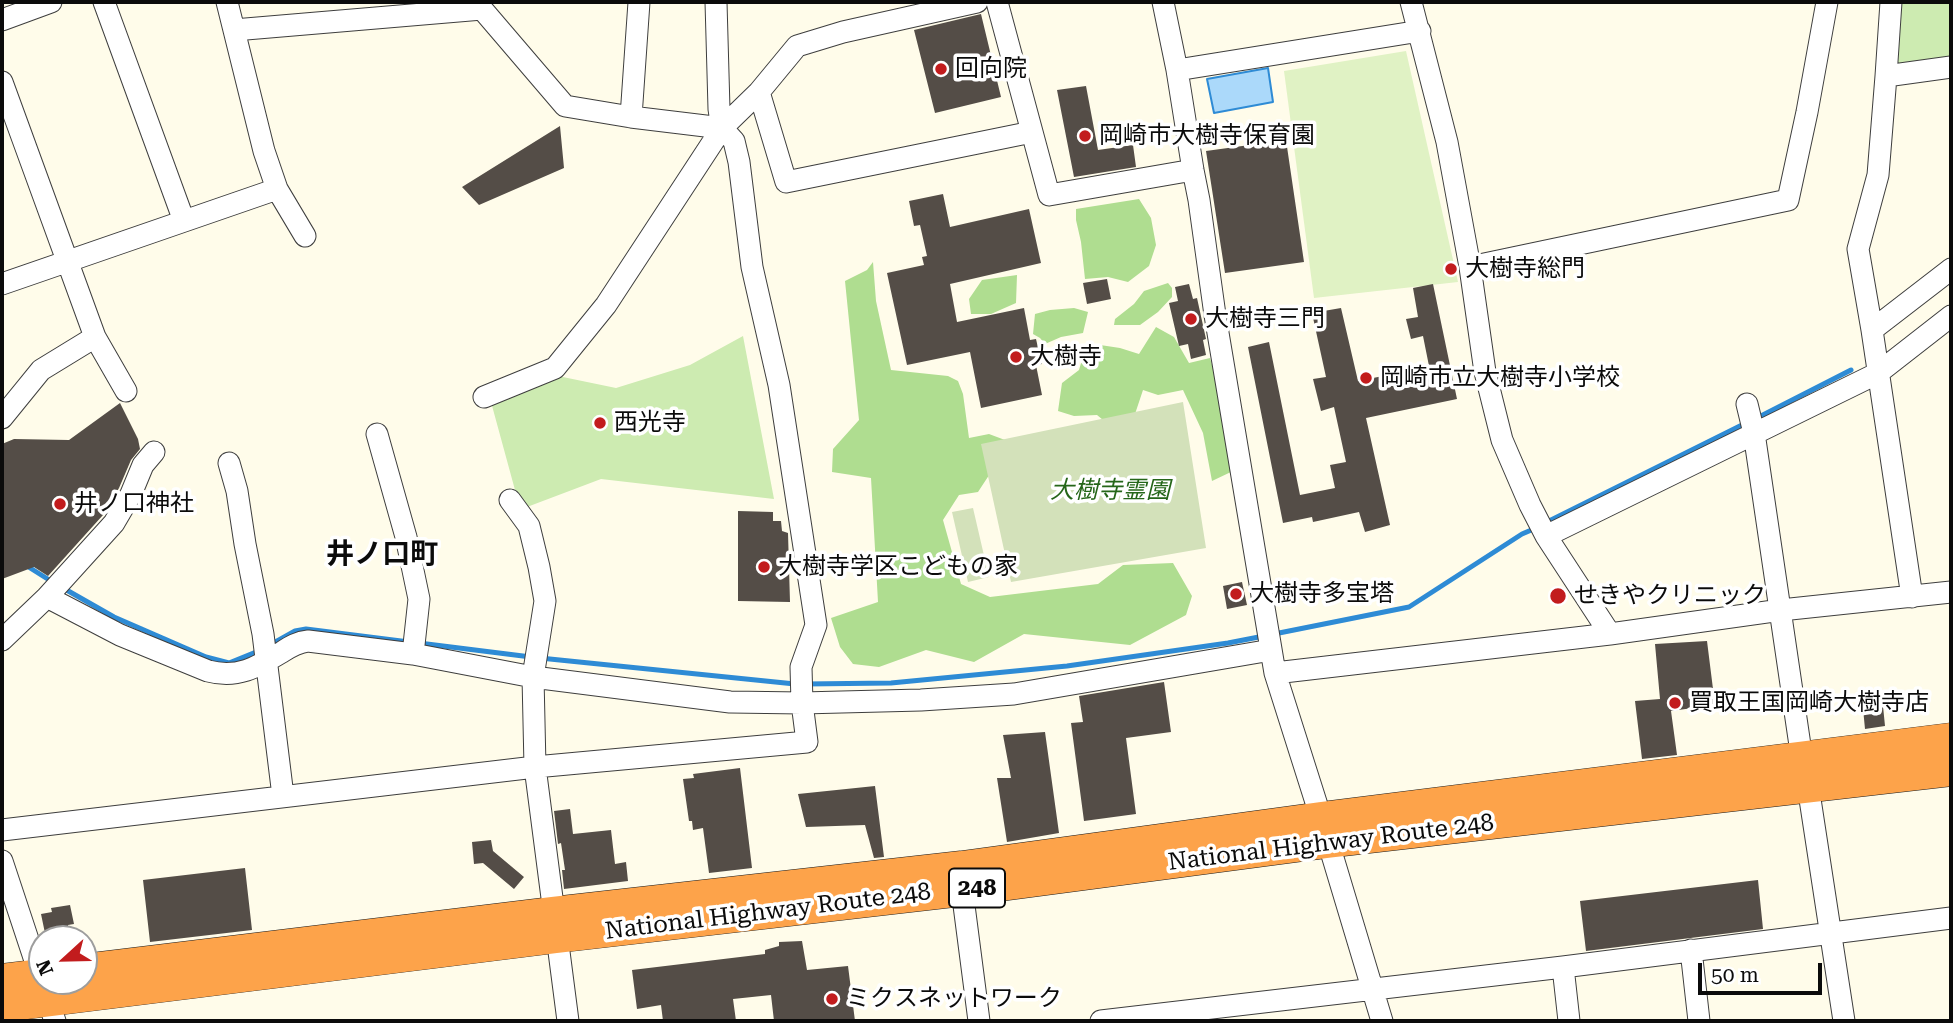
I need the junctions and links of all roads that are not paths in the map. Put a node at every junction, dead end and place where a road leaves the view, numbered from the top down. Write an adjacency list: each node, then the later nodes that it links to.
1 (51, 2): 13 (street)
2 (104, 2): 26 (street)
3 (227, 2): 14 (street)
4 (639, 2): 21 (street)
5 (716, 2): 22 (street)
6 (977, 2): 20 (street)
7 (997, 2): 23 (street)
8 (1163, 2): 17 (street)
9 (1411, 2): 15 (street)
10 (1827, 2): 29 (street)
11 (1891, 2): 18 (street)
12 (482, 5): 14 (street); 21 (street)
13 (2, 20)
14 (234, 30): 25 (street)
15 (1420, 32): 17 (street); 29 (street)
16 (1951, 67): 18 (street)
17 (1177, 70): 24 (street)
18 (1886, 76): 33 (street)
19 (2, 82): 28 (street)
20 (760, 92): 22 (street); 23 (street)
21 (631, 117): 22 (street)
22 (722, 128): 37 (street); 57 (street)
23 (1032, 132): 24 (street)
24 (1193, 170): 52 (street)
25 (277, 189): 26 (street); 27 (street)
26 (184, 221): 28 (street)
27 (305, 236)
28 (68, 262): 31 (street); 34 (street)
29 (1470, 267): 45 (street)
30 (1951, 269): 33 (street)
31 (2, 285)
32 (1951, 316): 35 (street)
33 (1872, 330): 35 (street)
34 (96, 337): 36 (street); 39 (street)
35 (1878, 373): 40 (street); 48 (street)
36 (126, 391)
37 (484, 397)
38 (1747, 404): 40 (street)
39 (2, 418)
40 (1754, 433): 45 (street); 49 (street)
41 (377, 434): 53 (street)
42 (154, 452): 47 (street)
43 (229, 463): 54 (street)
44 (510, 500): 56 (street)
45 (1546, 536): 50 (street)
46 (1951, 592): 48 (street)
47 (47, 597): 51 (street); 54 (street)
48 (1912, 597): 49 (street)
49 (1781, 610): 50 (street); 61 (street)
50 (1610, 634): 55 (street)
51 (2, 640)
52 (1271, 650): 55 (street); 57 (street)
53 (412, 654): 54 (street); 56 (street)
54 (266, 662): 62 (street)
55 (1275, 673): 64 (street)
56 (533, 677): 57 (street); 59 (street)
57 (802, 703): 59 (street)
58 (1951, 739): 61 (highway, National Highway Route 248 / 248)
59 (535, 767): 62 (street); 68 (street)
60 (1951, 770): 61 (highway, National Highway Route 248 / 248)
61 (1805, 772): 64 (highway, National Highway Route 248 / 248); 69 (street)
62 (283, 796): 63 (street)
63 (2, 830)
64 (1324, 830): 66 (highway, National Highway Route 248 / 248); 68 (highway, National Highway Route 248 / 248); 77 (street)
65 (2, 861): 70 (street)
66 (962, 890): 68 (highway, National Highway Route 248 / 248); 82 (street)
67 (1951, 918): 69 (street)
68 (554, 925): 73 (highway, National Highway Route 248 / 248); 75 (highway, National Highway Route 248 / 248); 81 (street)
69 (1830, 933): 71 (street); 87 (street)
70 (28, 939)
71 (1691, 950): 72 (street); 86 (street)
72 (1563, 967): 77 (street); 85 (street)
73 (98, 969)
74 (2, 980): 76 (highway, National Highway Route 248 / 248)
75 (98, 986)
76 (28, 988)
77 (1372, 989): 80 (street); 84 (street)
78 (39, 995): 79 (highway, National Highway Route 248 / 248)
79 (2, 1006)
80 (1238, 1013): 83 (street)
81 (568, 1021)
82 (979, 1021)
83 (1111, 1021)
84 (1382, 1021)
85 (1569, 1021)
86 (1699, 1021)
87 (1844, 1021)

